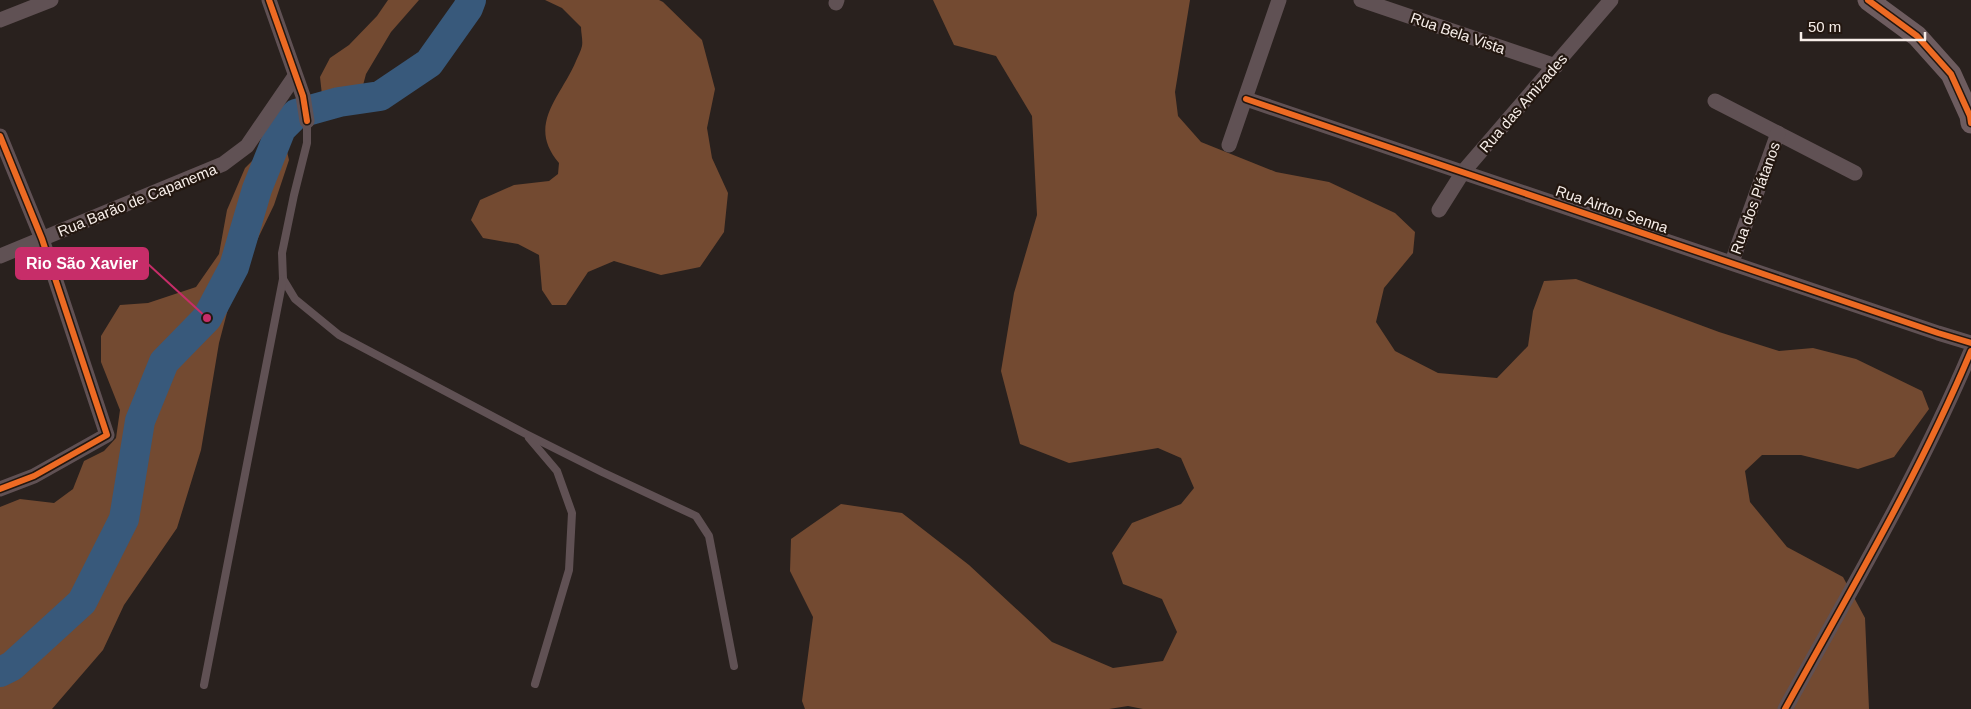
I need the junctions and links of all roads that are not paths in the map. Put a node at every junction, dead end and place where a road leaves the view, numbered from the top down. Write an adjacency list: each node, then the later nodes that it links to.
1 (51, 0): 7 (street)
2 (269, 0): 9 (street)
3 (1279, 0): 10 (street)
4 (1360, 0): 8 (street, Rua Bela Vista)
5 (1611, 0): 8 (street, Rua das Amizades)
6 (1868, 0): 13 (street)
7 (0, 20)
8 (1556, 66): 17 (street, Rua das Amizades)
9 (295, 76): 12 (street); 20 (street, Rua Barão de Capanema)
10 (1246, 99): 16 (street); 17 (street, Rua Airton Senna)
11 (1715, 101): 14 (street, Rua dos Plátanos)
12 (307, 120): 23 (lane)
13 (1971, 122)
14 (1778, 133): 18 (street, Rua dos Plátanos); 22 (street, Rua dos Plátanos)
15 (0, 136): 20 (street)
16 (1229, 145)
17 (1463, 172): 19 (street, Rua das Amizades); 22 (street, Rua Airton Senna)
18 (1855, 173)
19 (1439, 210)
20 (42, 239): 21 (street, Rua Barão de Capanema); 27 (street)
21 (0, 256)
22 (1732, 262): 24 (street, Rua Airton Senna)
23 (283, 279): 26 (lane); 30 (lane)
24 (1971, 343)
25 (1971, 350): 31 (street)
26 (526, 434): 28 (lane); 29 (lane)
27 (0, 489)
28 (734, 666)
29 (535, 684)
30 (204, 685)
31 (1785, 709)

